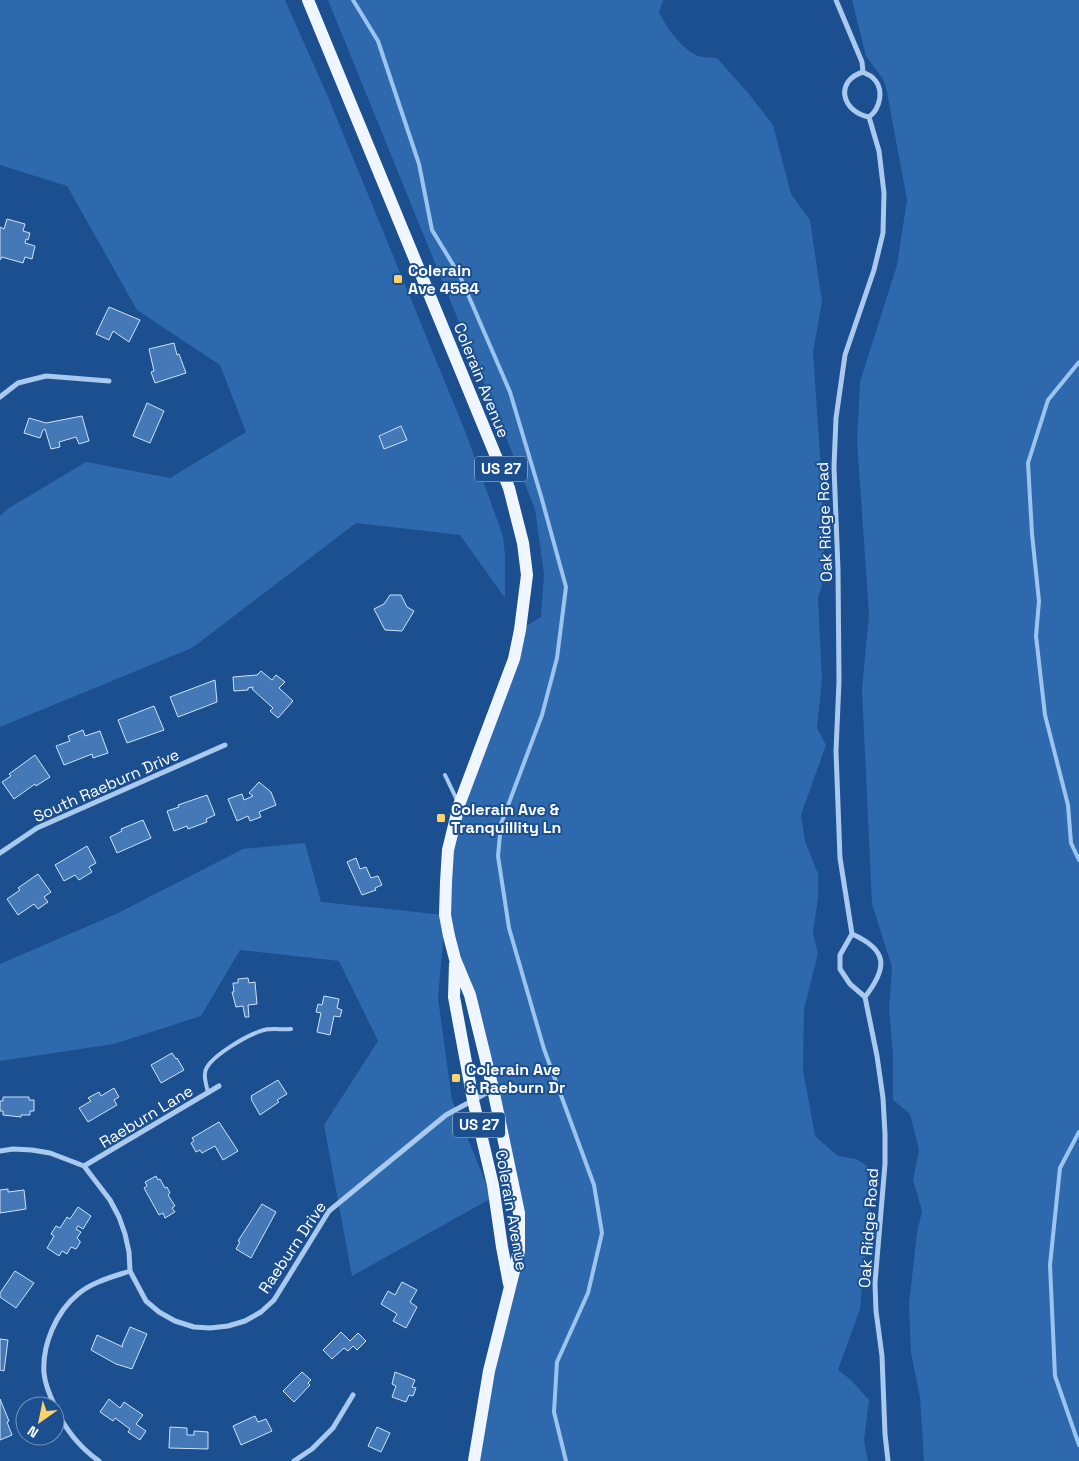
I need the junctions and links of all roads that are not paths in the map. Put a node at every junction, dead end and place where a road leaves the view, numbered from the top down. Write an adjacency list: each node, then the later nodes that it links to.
1 (308, 0): 9 (main road, Colerain Avenue / US 27)
2 (836, 0): 3 (street)
3 (863, 72): 4 (street); 4 (street)
4 (869, 117): 11 (street, Oak Ridge Road)
5 (110, 381): 6 (street)
6 (0, 397)
7 (225, 745): 10 (street, South Raeburn Drive)
8 (445, 775): 9 (lane)
9 (459, 805): 12 (main road, Colerain Avenue / US 27)
10 (0, 853)
11 (852, 934): 13 (street); 13 (street)
12 (455, 959): 16 (main road, Colerain Avenue / US 27); 18 (main road, Colerain Avenue / US 27)
13 (865, 997): 29 (street, Oak Ridge Road)
14 (291, 1029): 17 (lane)
15 (219, 1086): 17 (street, Raeburn Lane)
16 (493, 1089): 18 (street, Raeburn Drive); 22 (main road, Colerain Avenue / US 27)
17 (208, 1093): 20 (street, Raeburn Lane)
18 (473, 1100): 21 (street, Raeburn Drive); 22 (main road, Colerain Avenue / US 27)
19 (0, 1151): 20 (street)
20 (84, 1166): 21 (street, Raeburn Drive)
21 (130, 1271): 24 (street)
22 (510, 1290): 28 (main road, Colerain Avenue / US 27)
23 (354, 1395): 27 (street)
24 (50, 1396)
25 (65, 1424): 26 (street)
26 (98, 1461)
27 (294, 1461)
28 (474, 1461)
29 (888, 1461)

